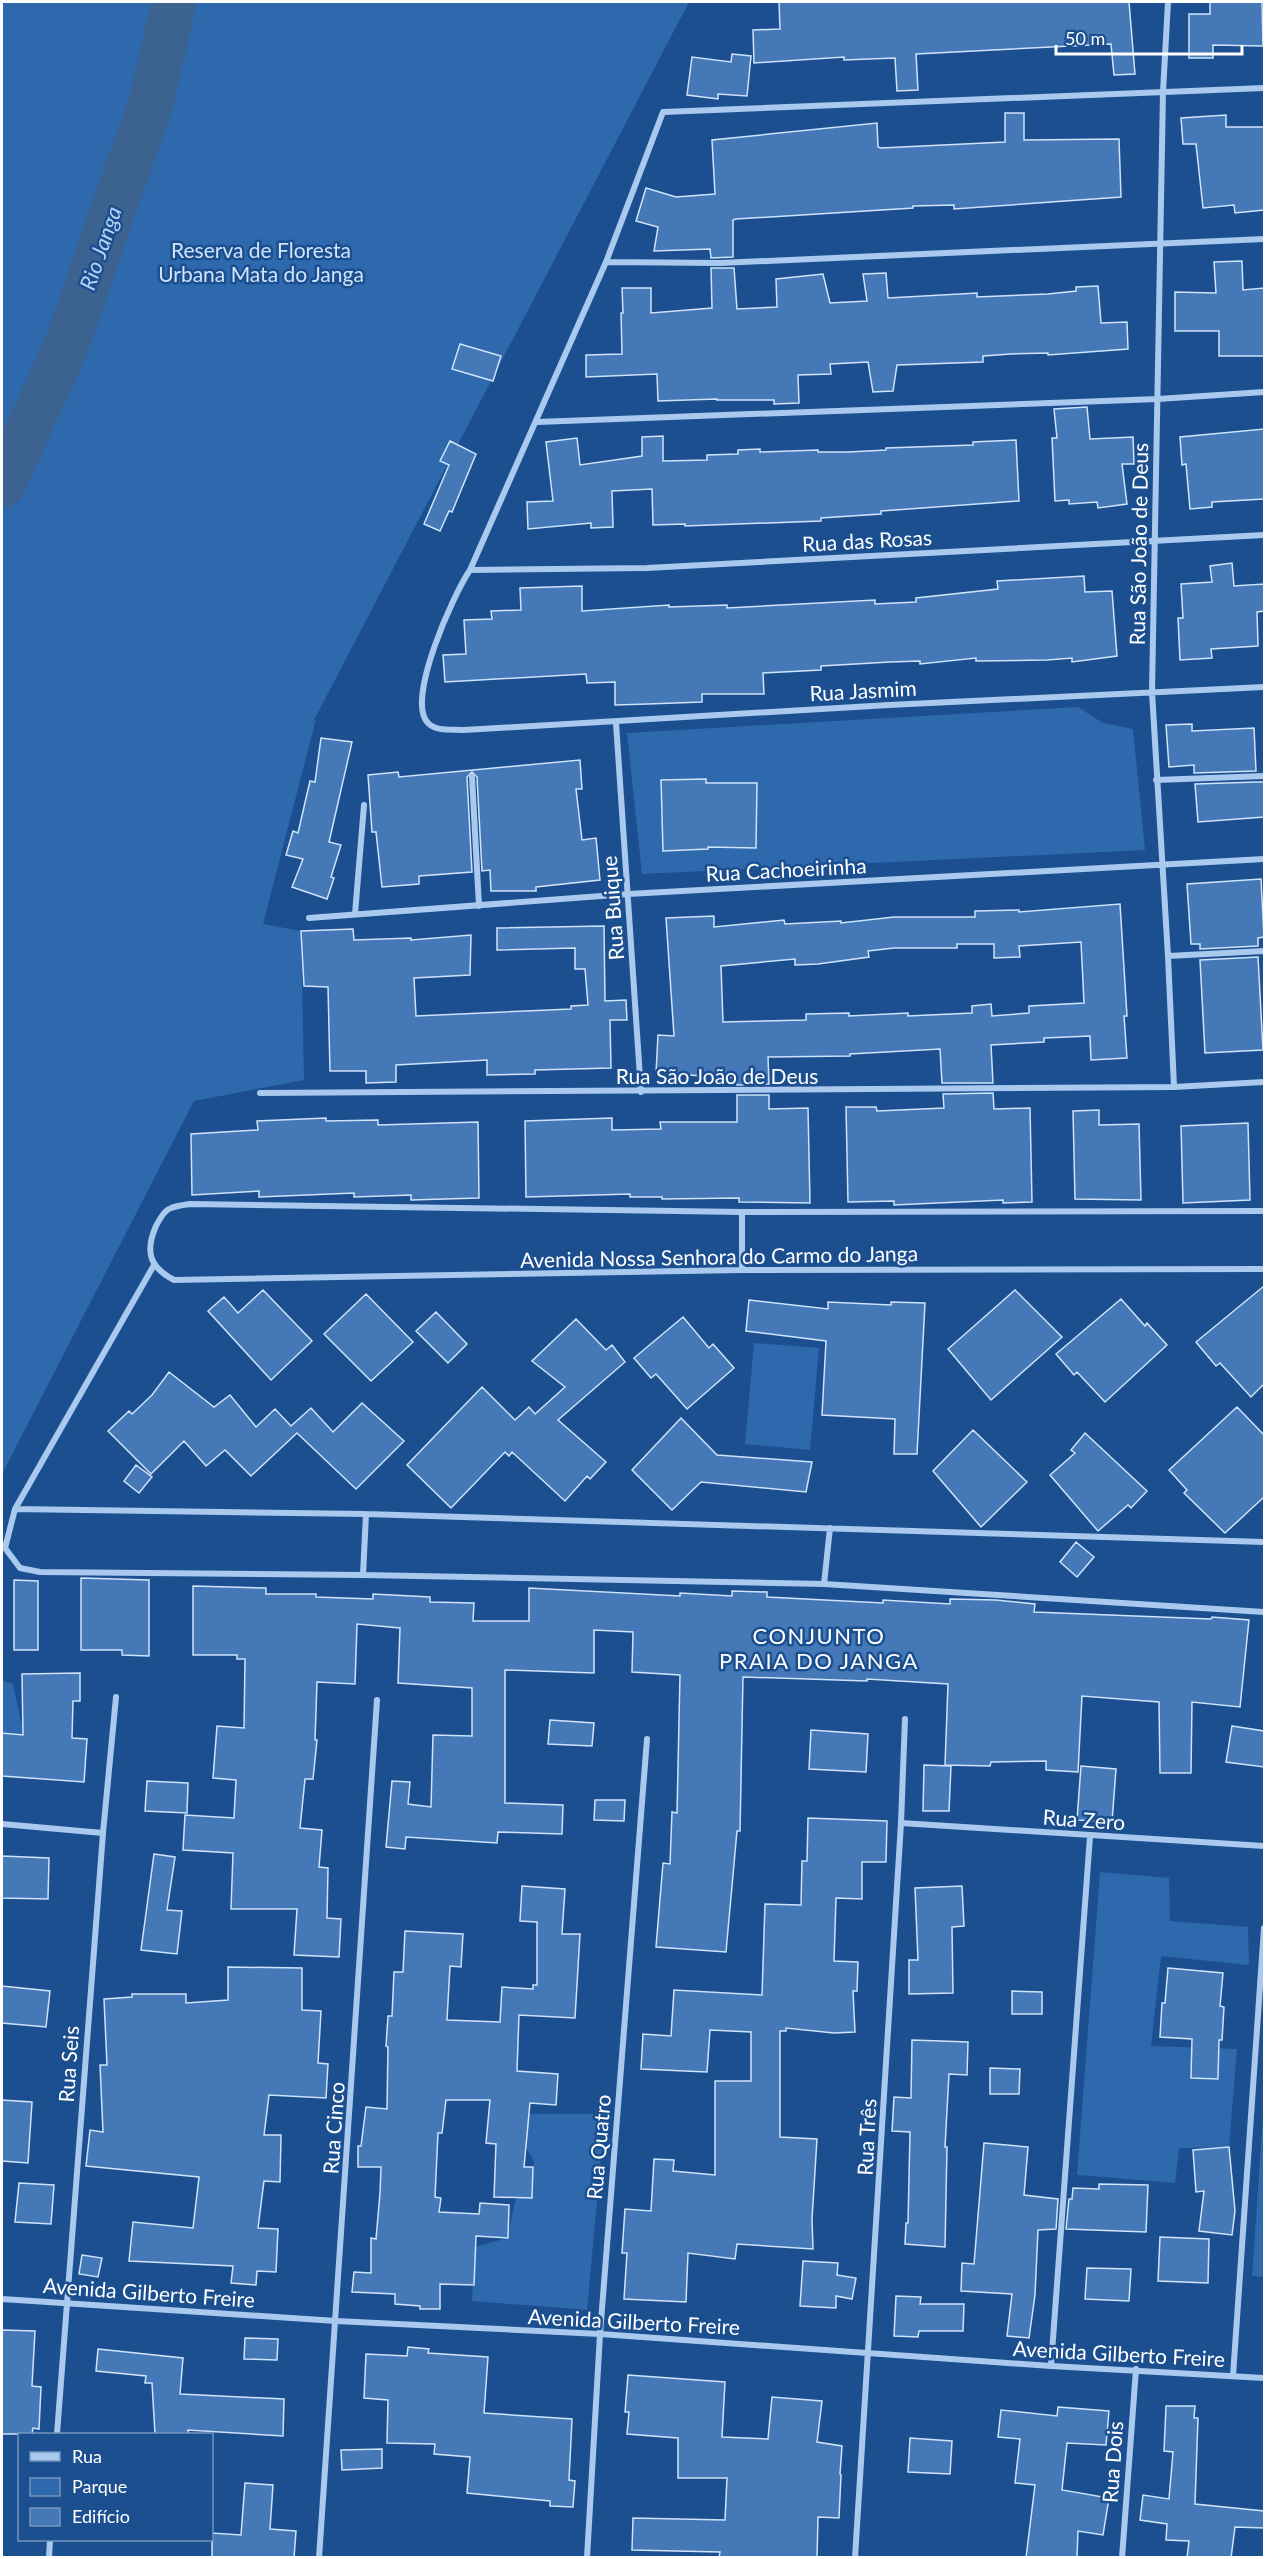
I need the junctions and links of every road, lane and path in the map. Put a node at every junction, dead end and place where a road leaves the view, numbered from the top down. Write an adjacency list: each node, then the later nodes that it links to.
1 (1168, 2): 3 (street, Rua São João de Deus)
2 (1264, 88): 3 (street)
3 (1163, 92): 5 (street, Rua São João de Deus); 6 (street)
4 (1264, 239): 5 (street)
5 (1160, 244): 6 (street); 8 (street, Rua São João de Deus)
6 (606, 262): 9 (street)
7 (1264, 392): 8 (street)
8 (1158, 399): 9 (street); 11 (street, Rua São João de Deus)
9 (537, 422): 12 (street)
10 (1264, 535): 11 (street, Rua das Rosas)
11 (1153, 541): 12 (street, Rua das Rosas); 14 (street, Rua São João de Deus)
12 (471, 570): 15 (street, Rua Jasmim)
13 (1264, 687): 14 (street, Rua Jasmim)
14 (1152, 692): 15 (street, Rua Jasmim); 18 (street, Rua São João de Deus)
15 (616, 723): 22 (street, Rua Buique)
16 (1264, 776): 18 (street)
17 (471, 777): 23 (street)
18 (1156, 780): 21 (street, Rua São João de Deus)
19 (364, 805): 24 (street)
20 (1264, 859): 21 (street, Rua Cachoeirinha)
21 (1162, 864): 22 (street, Rua Cachoeirinha); 27 (street, Rua São João de Deus)
22 (628, 894): 23 (street, Rua Cachoeirinha); 31 (street, Rua Buique)
23 (479, 906): 24 (street, Rua Cachoeirinha)
24 (355, 914): 25 (street, Rua Cachoeirinha)
25 (309, 918)
26 (1264, 951): 27 (street)
27 (1168, 956): 29 (street, Rua São João de Deus)
28 (1264, 1082): 29 (street, Rua São João de Deus)
29 (1174, 1087): 31 (street, Rua São João de Deus)
30 (260, 1092): 31 (street, Rua São João de Deus)
31 (641, 1092)
32 (1264, 1211): 33 (street)
33 (742, 1212): 34 (street); 36 (street)
34 (154, 1265): 36 (street, Avenida Nossa Senhora do Carmo do Janga); 37 (street)
35 (1264, 1269): 36 (street, Avenida Nossa Senhora do Carmo do Janga)
36 (742, 1270)
37 (15, 1509): 38 (street); 41 (street)
38 (366, 1514): 39 (street); 41 (street)
39 (830, 1528): 40 (street); 42 (street)
40 (1264, 1542)
41 (363, 1575): 42 (street)
42 (824, 1584): 43 (street)
43 (1264, 1612)
44 (116, 1697): 50 (street, Rua Seis)
45 (377, 1700): 56 (street, Rua Cinco)
46 (905, 1719): 48 (street, Rua Três)
47 (647, 1738): 57 (street, Rua Quatro)
48 (901, 1823): 51 (street, Rua Zero); 58 (street, Rua Três)
49 (2, 1824): 50 (street)
50 (103, 1833): 55 (street, Rua Seis)
51 (1090, 1836): 52 (street, Rua Zero); 59 (street)
52 (1264, 1846)
53 (1264, 1929): 61 (street)
54 (2, 2299): 55 (street, Avenida Gilberto Freire)
55 (66, 2303): 56 (street, Avenida Gilberto Freire); 63 (street, Rua Seis)
56 (336, 2321): 57 (street, Avenida Gilberto Freire); 66 (street, Rua Cinco)
57 (600, 2334): 58 (street, Avenida Gilberto Freire); 67 (street, Rua Quatro)
58 (869, 2352): 59 (street, Avenida Gilberto Freire); 68 (street, Rua Três)
59 (1051, 2366): 60 (street, Avenida Gilberto Freire)
60 (1136, 2369): 61 (street, Avenida Gilberto Freire); 69 (street, Rua Dois)
61 (1233, 2376): 62 (street, Avenida Gilberto Freire)
62 (1264, 2378)
63 (57, 2433)
64 (50, 2541): 65 (street)
65 (49, 2558)
66 (319, 2558)
67 (587, 2558)
68 (855, 2558)
69 (1122, 2558)

